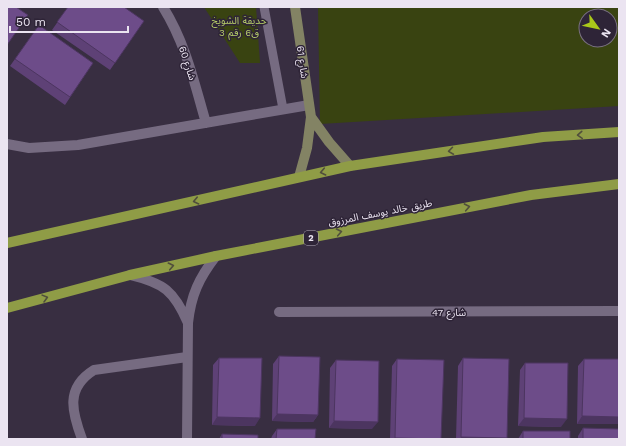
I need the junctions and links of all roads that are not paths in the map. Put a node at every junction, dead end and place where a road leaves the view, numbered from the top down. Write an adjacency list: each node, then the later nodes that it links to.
1 (163, 7): 7 (street, شارع 60)
2 (264, 7): 5 (lane)
3 (295, 7): 4 (street, شارع 61)
4 (309, 105): 5 (street); 6 (street, شارع 61)
5 (283, 109): 7 (street)
6 (311, 118): 10 (street, شارع 61); 11 (street, شارع 61)
7 (206, 123): 9 (street)
8 (619, 132): 10 (main road, one-way to 10)
9 (7, 144)
10 (350, 166): 11 (main road, one-way to 11)
11 (299, 177): 13 (main road, one-way to 13)
12 (619, 184): 14 (main road, طريق خالد يوسف المرزوق / 2, one-way to 12)
13 (7, 243)
14 (216, 256): 15 (main road, طريق خالد يوسف المرزوق / 2, one-way to 14); 19 (street)
15 (130, 275): 16 (main road, طريق خالد يوسف المرزوق / 2, one-way to 15); 19 (street)
16 (7, 308)
17 (619, 311): 18 (street, شارع 47)
18 (279, 312)
19 (188, 323): 20 (street)
20 (188, 357): 21 (street); 22 (street)
21 (82, 439)
22 (187, 439)

